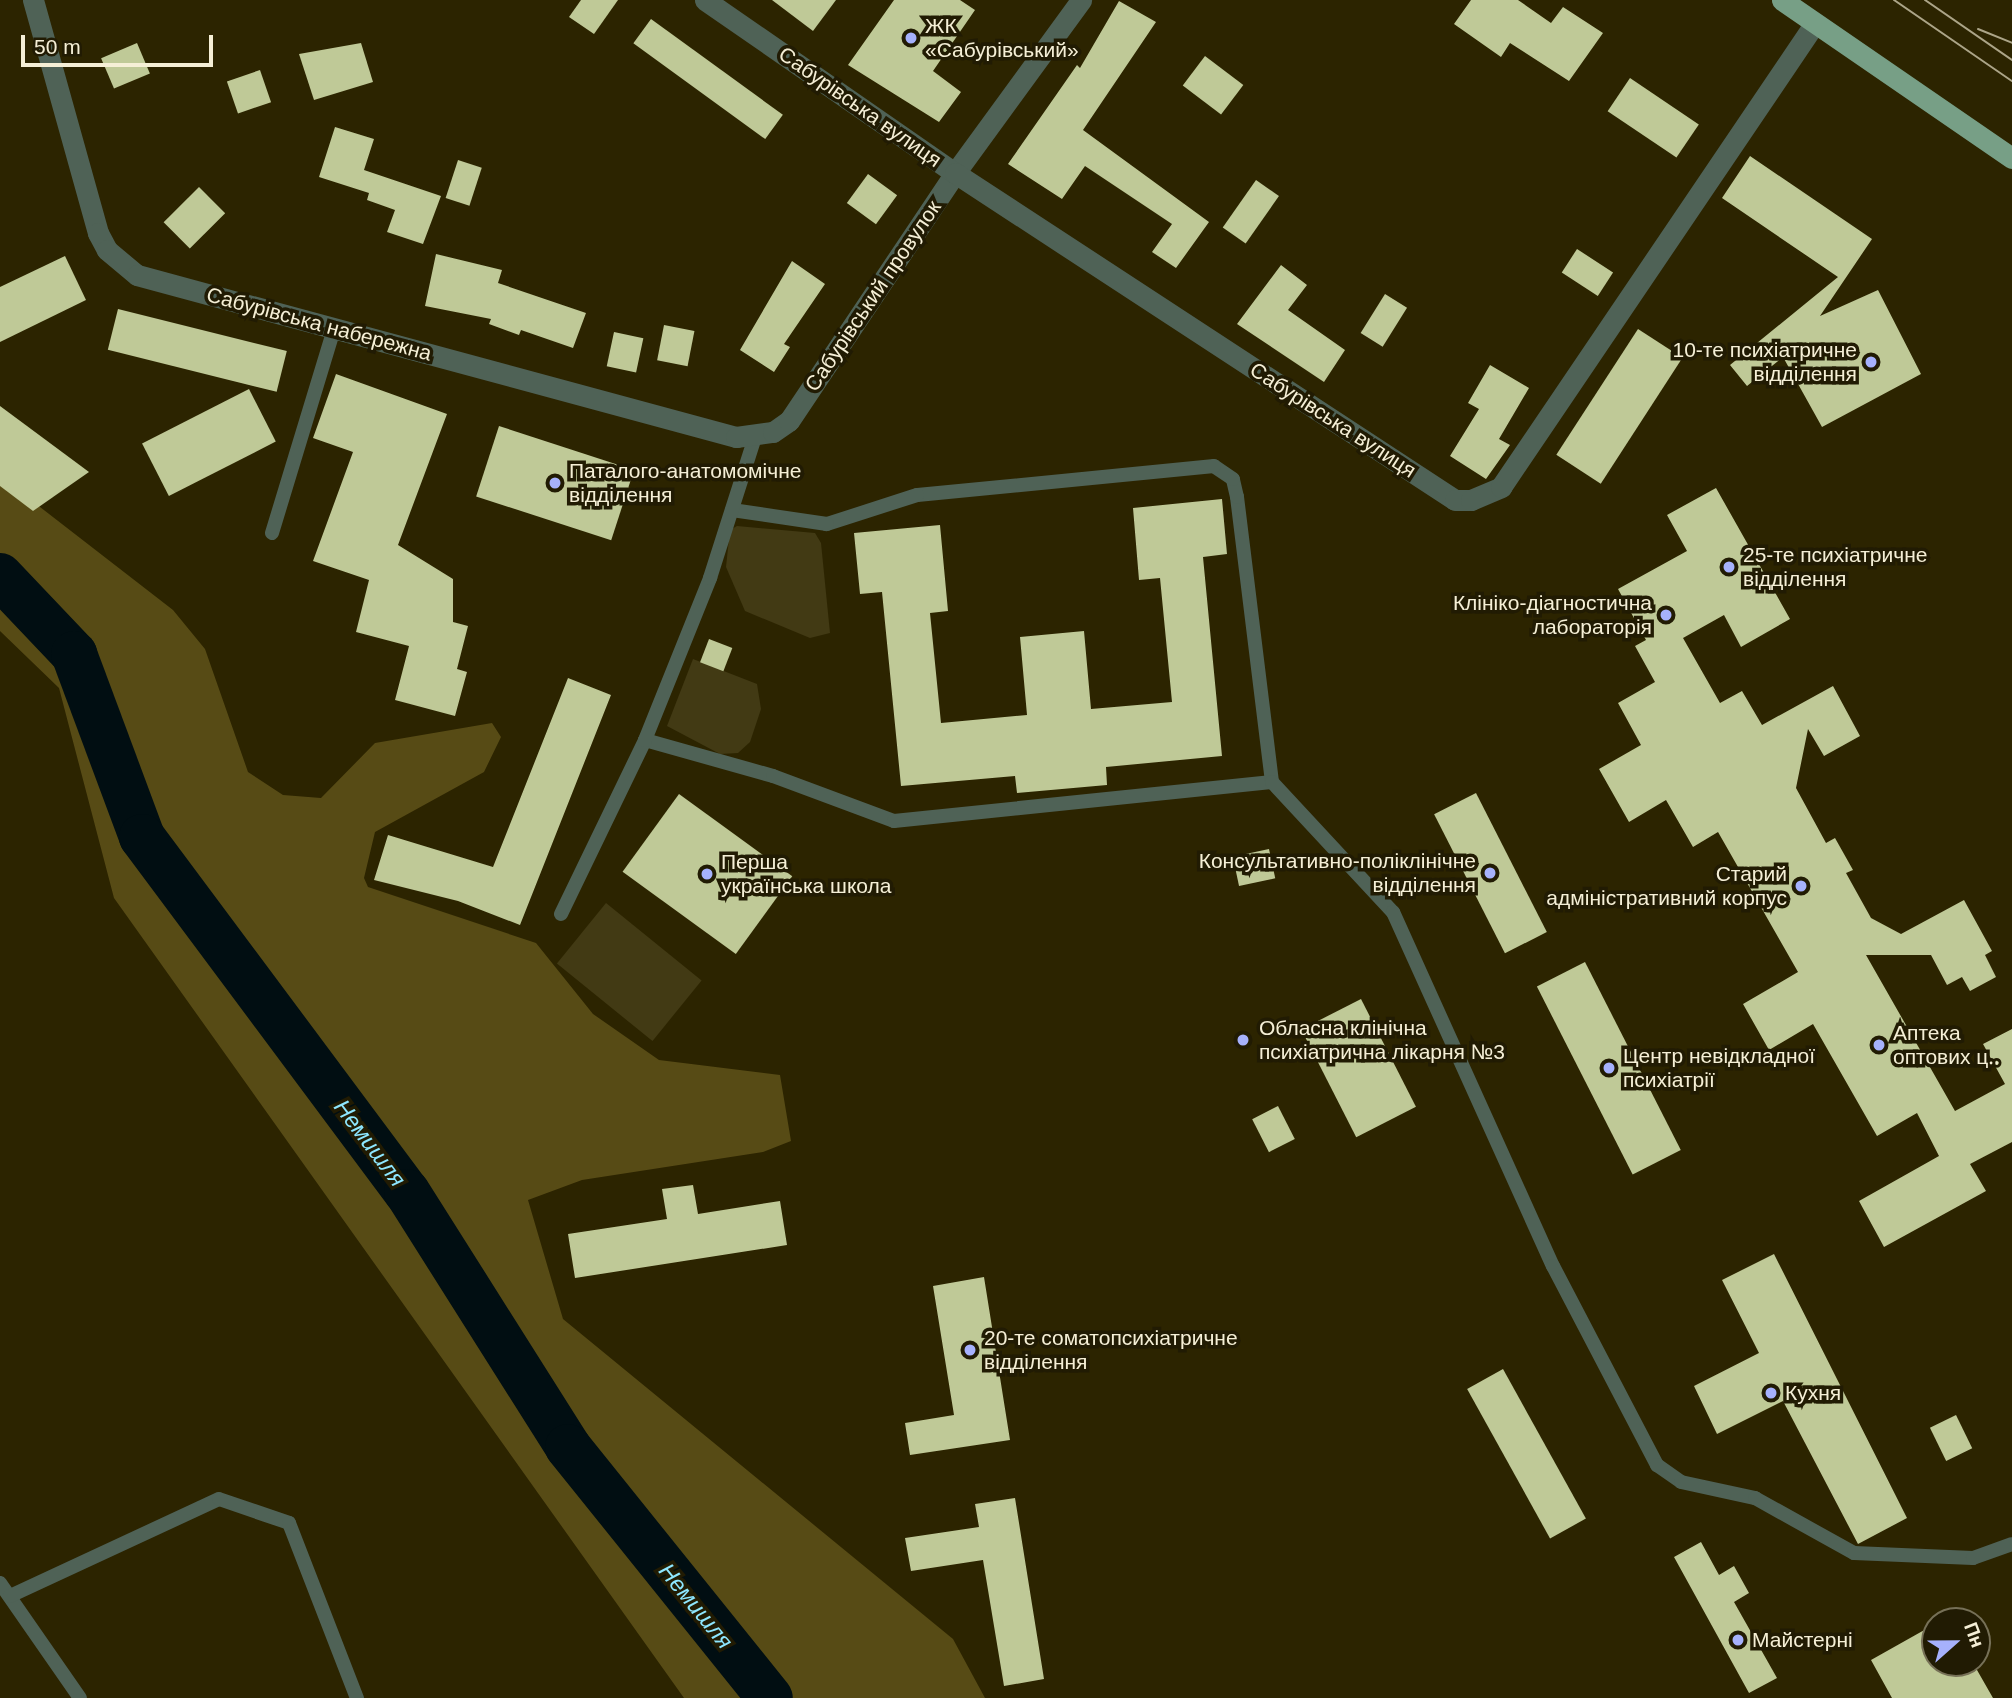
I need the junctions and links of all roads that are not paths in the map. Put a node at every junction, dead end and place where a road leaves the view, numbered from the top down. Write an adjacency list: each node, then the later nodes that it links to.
1 (33, 0): 8 (street, Сабурівська набережна)
2 (705, 0): 7 (street, Сабурівська вулиця)
3 (1081, 0): 7 (street, Сабурівський провулок)
4 (1782, 0): 5 (main road)
5 (1815, 23): 6 (main road); 7 (street, Сабурівська вулиця)
6 (2012, 158)
7 (956, 173): 9 (street, Сабурівський провулок)
8 (334, 329): 9 (street, Сабурівська набережна); 11 (lane)
9 (755, 437): 10 (lane)
10 (732, 510): 12 (lane); 13 (lane)
11 (272, 533)
12 (645, 740): 13 (lane); 14 (lane)
13 (1272, 782): 15 (lane)
14 (561, 914)
15 (2012, 1544)
16 (0, 1583): 17 (lane)
17 (10, 1596): 18 (lane); 19 (lane)
18 (80, 1698)
19 (357, 1698)

